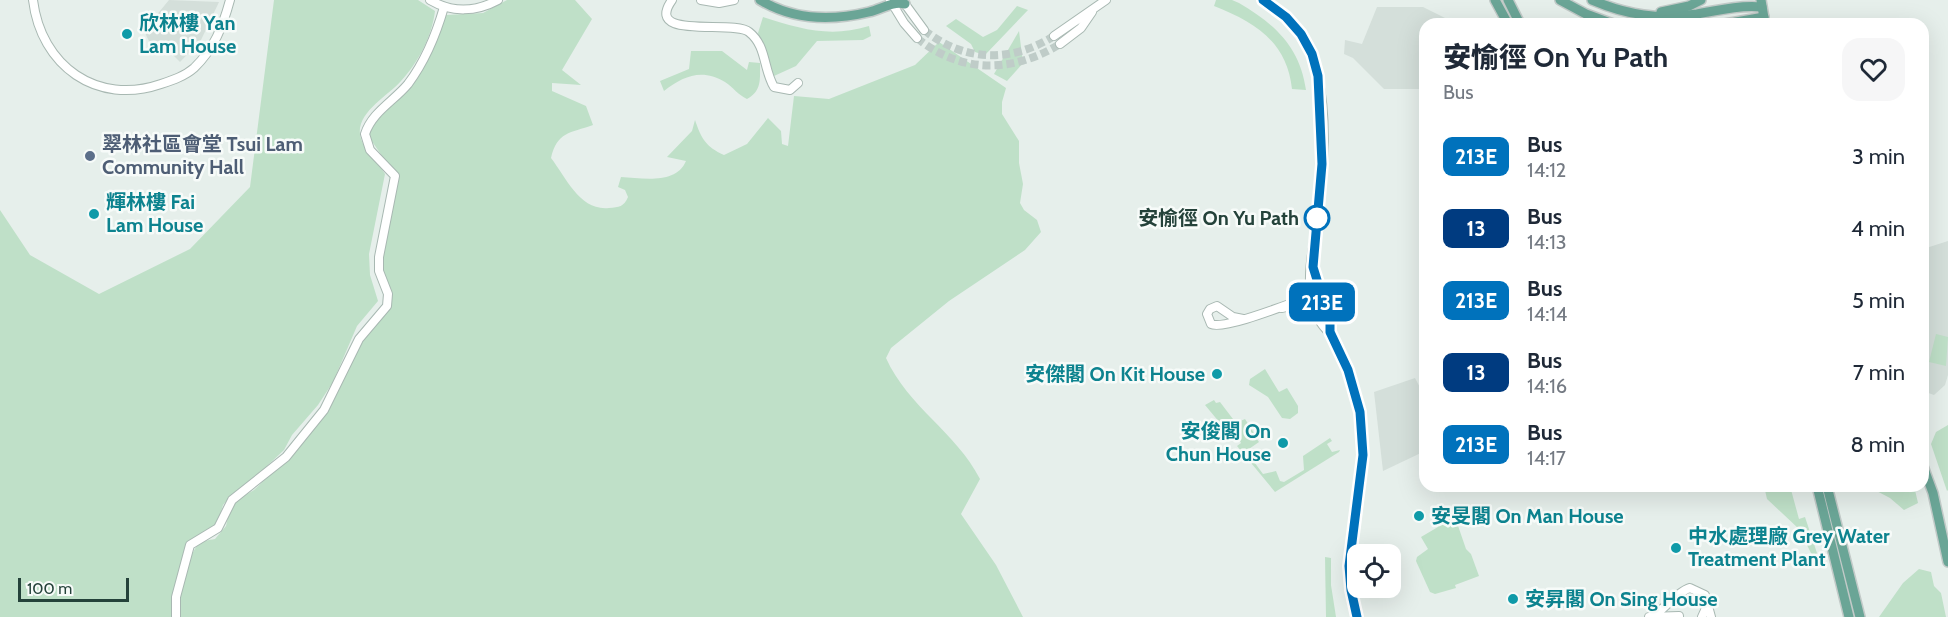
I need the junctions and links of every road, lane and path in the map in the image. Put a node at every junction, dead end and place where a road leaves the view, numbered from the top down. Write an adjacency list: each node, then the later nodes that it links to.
1 (33, 0): 2 (street)
2 (230, 0)
3 (430, 0): 20 (street)
4 (498, 0): 20 (street)
5 (672, 0): 32 (street)
6 (701, 0): 7 (street)
7 (734, 0)
8 (760, 0): 18 (main road)
9 (1106, 0): 21 (street)
10 (1263, 0): 33 (street)
11 (1495, 0): 24 (main road)
12 (1508, 0): 25 (main road)
13 (1560, 0): 26 (main road)
14 (1592, 0): 23 (main road)
15 (1701, 0): 23 (main road)
16 (892, 3): 18 (main road); 19 (main road); 30 (street)
17 (1750, 3): 22 (main road); 23 (main road); 27 (main road)
18 (774, 4)
19 (909, 5): 28 (street)
20 (444, 7): 44 (street)
21 (1095, 9): 29 (street); 31 (street)
22 (1763, 12)
23 (1644, 15)
24 (1505, 18)
25 (1517, 18)
26 (1597, 18)
27 (1752, 18)
28 (924, 30)
29 (1054, 36)
30 (917, 38)
31 (1060, 44)
32 (798, 83)
33 (1316, 297): 35 (street); 45 (street)
34 (1226, 312): 35 (street); 36 (street); 36 (street)
35 (1243, 319): 36 (street)
36 (1221, 326)
37 (1929, 482): 40 (main road)
38 (1818, 492): 49 (main road)
39 (1829, 492): 50 (main road)
40 (1948, 562)
41 (1674, 601): 42 (street); 43 (street); 46 (street)
42 (1707, 606): 47 (street); 48 (street)
43 (1652, 616): 46 (street)
44 (176, 617)
45 (1357, 617)
46 (1679, 617)
47 (1702, 617)
48 (1711, 617)
49 (1849, 617)
50 (1860, 617)

